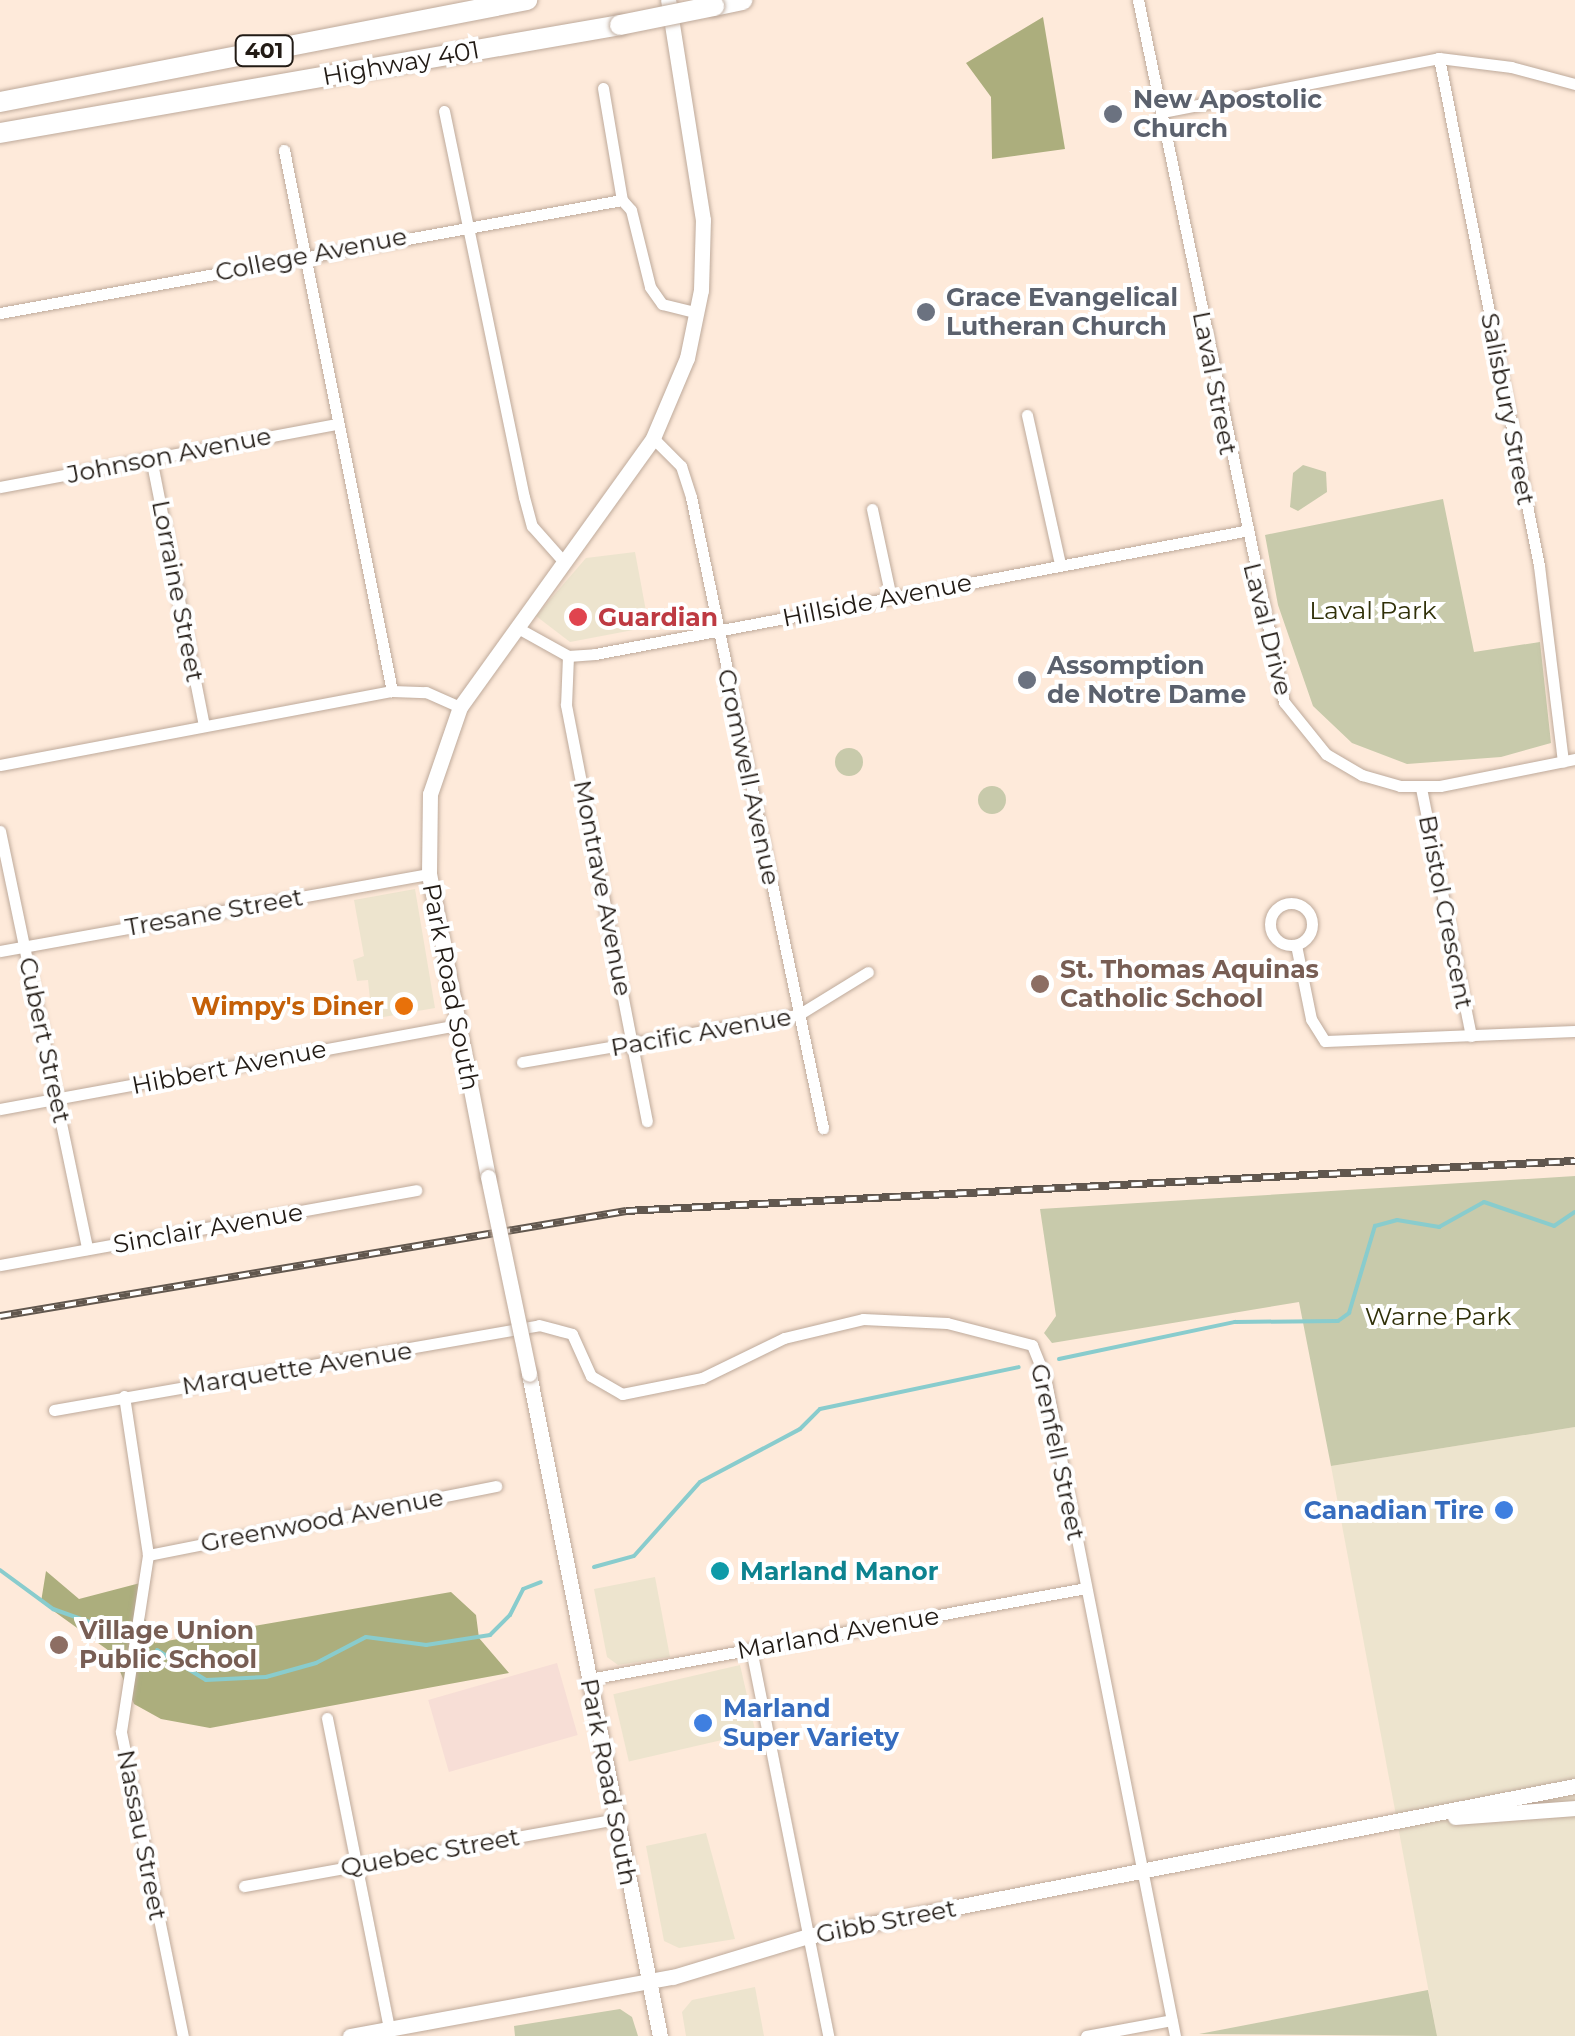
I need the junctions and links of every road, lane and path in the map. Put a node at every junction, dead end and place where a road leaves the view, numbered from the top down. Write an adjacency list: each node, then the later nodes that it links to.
1 (527, 0): 8 (highway, Highway 401 / 401)
2 (668, 0): 17 (main road, Park Road South)
3 (742, 0): 11 (highway, Highway 401 / 401, bridge)
4 (1138, 0): 10 (street, Laval Street)
5 (1439, 58): 6 (street); 10 (street); 34 (street, Salisbury Street)
6 (1575, 84)
7 (603, 88): 13 (street)
8 (0, 102)
9 (444, 111): 14 (street)
10 (1162, 112): 24 (street, Laval Street)
11 (0, 133)
12 (284, 150): 15 (street)
13 (622, 200): 14 (street, College Avenue); 17 (street)
14 (466, 224): 15 (street, College Avenue); 25 (street)
15 (304, 254): 16 (street, College Avenue); 19 (street)
16 (0, 313)
17 (698, 313): 20 (main road, Park Road South)
18 (1027, 416): 26 (street)
19 (338, 424): 21 (street, Johnson Avenue); 31 (street)
20 (652, 438): 25 (main road, Park Road South); 29 (street, Cromwell Avenue)
21 (152, 458): 22 (street, Johnson Avenue); 33 (street, Lorraine Street)
22 (0, 487)
23 (872, 509): 27 (street)
24 (1244, 531): 26 (street, Hillside Avenue); 36 (street, Laval Drive)
25 (564, 562): 28 (main road, Park Road South)
26 (1060, 564): 27 (street, Hillside Avenue)
27 (891, 598): 29 (street, Hillside Avenue)
28 (516, 627): 30 (street); 32 (main road, Park Road South)
29 (719, 632): 30 (street, Hillside Avenue); 43 (street, Cromwell Avenue)
30 (568, 656): 47 (street, Montrave Avenue)
31 (392, 691): 32 (street); 33 (street)
32 (460, 707): 38 (main road, Park Road South)
33 (204, 725): 35 (street)
34 (1569, 761): 36 (street, Laval Drive)
35 (0, 765)
36 (1421, 788): 46 (street, Bristol Crescent)
37 (0, 831): 40 (street, Cubert Street)
38 (429, 874): 40 (street, Tresane Street); 44 (main road, Park Road South)
39 (1296, 945): 46 (street, Bristol Crescent)
40 (26, 946): 41 (street, Tresane Street); 49 (street, Cubert Street)
41 (0, 951)
42 (868, 972): 43 (street, Pacific Avenue)
43 (798, 1015): 47 (street, Pacific Avenue); 52 (street, Cromwell Avenue)
44 (458, 1024): 49 (street, Hibbert Avenue); 63 (main road, Park Road South, bridge)
45 (1575, 1031): 46 (street, Bristol Crescent)
46 (1472, 1036)
47 (634, 1044): 48 (street, Pacific Avenue); 51 (street, Montrave Avenue)
48 (522, 1062)
49 (57, 1099): 50 (street, Hibbert Avenue); 54 (street, Cubert Street)
50 (0, 1110)
51 (647, 1121)
52 (823, 1128)
53 (416, 1190): 54 (street, Sinclair Avenue)
54 (87, 1250): 55 (street, Sinclair Avenue)
55 (0, 1265)
56 (539, 1325): 57 (street, Marquette Avenue); 61 (street, Grenfell Street)
57 (124, 1396): 58 (street, Marquette Avenue); 60 (street, Nassau Street)
58 (54, 1410)
59 (496, 1486): 60 (street, Greenwood Avenue)
60 (148, 1555): 76 (street, Nassau Street)
61 (1086, 1588): 62 (street, Marland Avenue); 70 (street, Grenfell Street)
62 (752, 1649): 63 (street, Marland Avenue); 72 (street)
63 (589, 1679): 68 (main road, Park Road South)
64 (327, 1718): 69 (street)
65 (1575, 1786): 67 (main road, Gibb Street)
66 (1575, 1808): 67 (main road, Gibb Street)
67 (1426, 1817): 70 (main road, Gibb Street)
68 (616, 1819): 69 (street, Quebec Street); 73 (main road, Park Road South)
69 (356, 1865): 71 (street, Quebec Street); 75 (street)
70 (1143, 1872): 72 (main road, Gibb Street); 74 (street, Grenfell Street)
71 (244, 1886)
72 (808, 1936): 73 (main road, Gibb Street); 79 (street)
73 (650, 1981): 75 (main road, Gibb Street); 78 (main road, Park Road South)
74 (1172, 2020): 80 (street); 81 (street, Grenfell Street)
75 (390, 2032): 77 (main road, Gibb Street)
76 (183, 2036)
77 (350, 2036)
78 (660, 2036)
79 (828, 2036)
80 (1086, 2036)
81 (1175, 2036)

